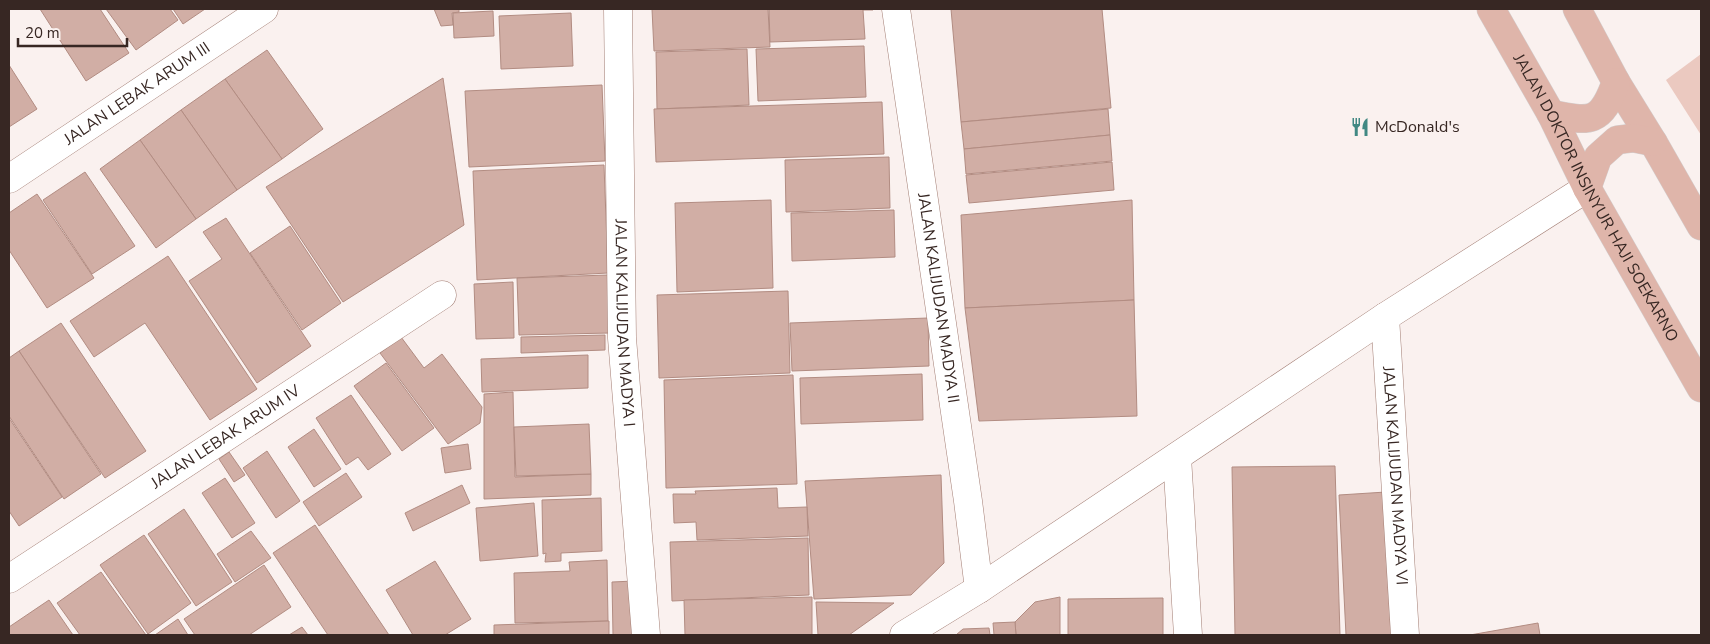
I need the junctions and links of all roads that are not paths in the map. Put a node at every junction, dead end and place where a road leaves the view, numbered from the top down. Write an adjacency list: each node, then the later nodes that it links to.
1 (264, 9): 9 (street, JALAN LEBAK ARUM III)
2 (618, 9): 19 (street, JALAN KALIJUDAN MADYA I)
3 (896, 9): 17 (street, JALAN KALIJUDAN MADYA II)
4 (1491, 9): 7 (main road, JALAN DOKTOR INSINYUR HAJI SOEKARNO)
5 (1577, 9): 6 (main road)
6 (1616, 82): 7 (main road); 8 (main road)
7 (1551, 114): 10 (main road, JALAN DOKTOR INSINYUR HAJI SOEKARNO)
8 (1653, 142): 10 (main road); 11 (main road)
9 (9, 179)
10 (1586, 188): 13 (street); 14 (main road, JALAN DOKTOR INSINYUR HAJI SOEKARNO)
11 (1701, 226)
12 (442, 296): 16 (street, JALAN LEBAK ARUM IV)
13 (1385, 317): 15 (street); 21 (street, JALAN KALIJUDAN MADYA VI)
14 (1701, 388)
15 (1177, 457): 17 (street); 20 (street)
16 (9, 579)
17 (979, 589): 18 (street)
18 (907, 634)
19 (646, 635)
20 (1188, 635)
21 (1405, 635)

